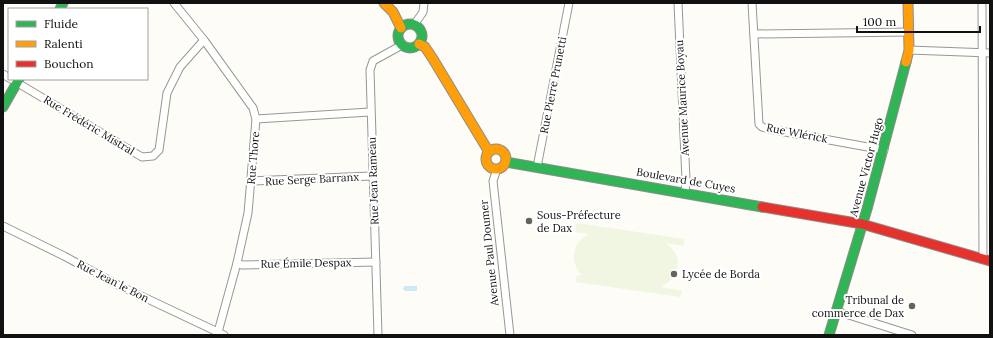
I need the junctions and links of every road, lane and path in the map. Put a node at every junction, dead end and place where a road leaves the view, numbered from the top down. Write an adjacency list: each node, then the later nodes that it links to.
1 (174, 3): 13 (street, Rue Thore)
2 (384, 3): 10 (street)
3 (424, 3): 9 (street)
4 (569, 3): 26 (street, Rue Pierre Prunetti)
5 (678, 3): 30 (street, Avenue Maurice Boyau)
6 (752, 3): 12 (street, Rue Wlérick)
7 (908, 3): 11 (street, Avenue Victor Hugo)
8 (982, 3): 17 (street)
9 (414, 24): 10 (street); 14 (street)
10 (401, 28): 15 (street)
11 (909, 32): 12 (street); 16 (street, Avenue Victor Hugo)
12 (754, 34): 23 (street, Rue Wlérick)
13 (204, 40): 19 (street, Rue Frédéric Mistral); 22 (street, Rue Thore)
14 (419, 44): 15 (street); 24 (street)
15 (402, 45): 21 (street, Rue Jean Rameau)
16 (909, 50): 17 (street); 23 (street, Avenue Victor Hugo)
17 (982, 53): 18 (street); 33 (street)
18 (990, 53)
19 (14, 80): 20 (street)
20 (3, 107)
21 (370, 112): 22 (street); 28 (street, Rue Jean Rameau)
22 (256, 119): 29 (street, Rue Thore)
23 (884, 150): 31 (street, Avenue Victor Hugo)
24 (489, 152): 25 (street); 27 (street)
25 (506, 162): 26 (street, Boulevard de Cuyes); 27 (street)
26 (537, 167): 30 (street, Boulevard de Cuyes)
27 (496, 169): 39 (street, Avenue Paul Doumer)
28 (372, 176): 29 (street, Rue Serge Barranx); 34 (street, Rue Jean Rameau)
29 (251, 181): 35 (street, Rue Thore)
30 (685, 192): 31 (street, Boulevard de Cuyes)
31 (862, 224): 33 (street, Boulevard de Cuyes); 36 (street, Avenue Victor Hugo)
32 (3, 226): 37 (street, Rue Jean le Bon)
33 (986, 260)
34 (376, 262): 35 (street, Rue Émile Despax); 38 (street, Rue Jean Rameau)
35 (237, 263): 37 (street, Rue Thore)
36 (836, 311): 40 (street, Avenue Victor Hugo); 41 (street)
37 (219, 334)
38 (378, 335)
39 (510, 335)
40 (829, 335)
41 (912, 335)

